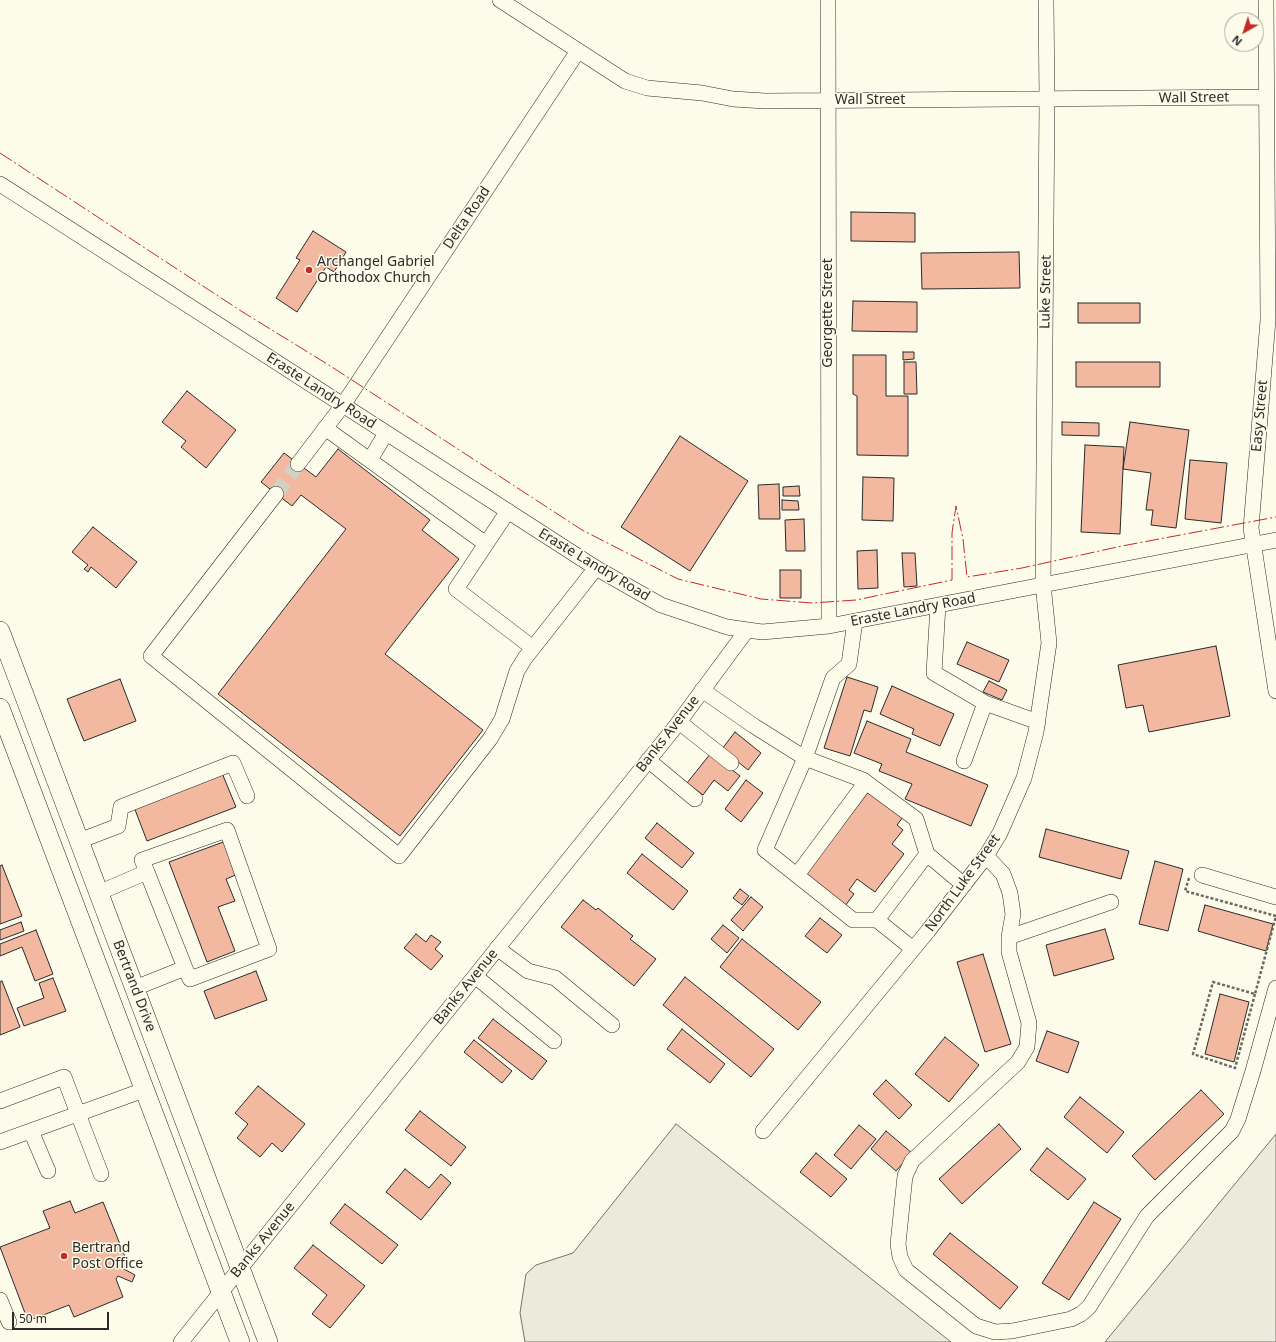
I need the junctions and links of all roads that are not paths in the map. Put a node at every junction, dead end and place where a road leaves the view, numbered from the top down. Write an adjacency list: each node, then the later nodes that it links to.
1 (500, 0): 5 (street, Wall Street)
2 (828, 0): 7 (street, Georgette Street)
3 (1046, 0): 8 (street, Luke Street)
4 (1266, 0): 6 (street, Easy Street)
5 (578, 51): 7 (street, Wall Street); 12 (street, Delta Road)
6 (1266, 97): 8 (street, Wall Street); 10 (street, Easy Street)
7 (828, 100): 8 (street, Wall Street); 26 (street, Georgette Street)
8 (1047, 100): 23 (street, Luke Street)
9 (0, 184): 12 (street, Eraste Landry Road)
10 (1272, 280): 11 (street, Easy Street)
11 (1272, 320): 21 (street, Easy Street)
12 (343, 405): 13 (street, Delta Road); 14 (street, Eraste Landry Road)
13 (325, 428): 15 (street); 16 (street, Delta Road)
14 (386, 433): 15 (street); 18 (street, Eraste Landry Road)
15 (370, 460): 20 (street)
16 (298, 464)
17 (276, 494): 29 (street)
18 (508, 511): 20 (street); 22 (street, Eraste Landry Road)
19 (1276, 540): 21 (street, Eraste Landry Road)
20 (486, 544): 29 (street)
21 (1252, 544): 23 (street, Eraste Landry Road); 31 (street, Easy Street)
22 (596, 568): 27 (street, Eraste Landry Road); 29 (street)
23 (1043, 584): 24 (street, Eraste Landry Road); 35 (street, North Luke Street)
24 (938, 605): 25 (street, Eraste Landry Road); 32 (street)
25 (855, 621): 26 (street, Eraste Landry Road); 36 (street)
26 (829, 626): 27 (street, Eraste Landry Road)
27 (747, 630): 30 (street, Banks Avenue)
28 (0, 631): 43 (main road, Bertrand Drive)
29 (533, 648)
30 (702, 690): 34 (street, Banks Avenue); 36 (street)
31 (1276, 691)
32 (985, 703): 35 (street); 38 (street)
33 (0, 708): 63 (main road, Bertrand Drive)
34 (679, 722): 37 (street, Banks Avenue); 39 (street)
35 (1038, 722): 45 (street, North Luke Street)
36 (805, 758): 40 (street); 47 (street)
37 (648, 760): 42 (street); 55 (street, Banks Avenue)
38 (964, 761)
39 (731, 763)
40 (866, 782): 44 (street); 47 (street)
41 (247, 796): 43 (street)
42 (694, 799)
43 (79, 841): 50 (main road, Bertrand Drive)
44 (927, 854): 49 (street); 53 (street)
45 (986, 856): 49 (street, North Luke Street); 54 (street)
46 (146, 872): 50 (street); 57 (street); 57 (street)
47 (797, 875): 53 (street)
48 (1202, 875): 51 (street)
49 (964, 885): 56 (street, North Luke Street)
50 (98, 893): 59 (main road, Bertrand Drive)
51 (1276, 897)
52 (1111, 902): 54 (street)
53 (877, 920): 56 (street)
54 (1009, 937): 60 (street)
55 (497, 948): 58 (street, Banks Avenue); 61 (street)
56 (913, 949): 67 (street, North Luke Street)
57 (185, 968): 59 (street)
58 (475, 976): 62 (street); 71 (street, Banks Avenue)
59 (135, 988): 71 (main road, Bertrand Drive)
60 (1276, 988)
61 (612, 1025)
62 (554, 1041)
63 (144, 1090): 65 (street); 72 (main road, Bertrand Drive)
64 (0, 1101): 65 (street)
65 (80, 1114): 66 (street); 70 (street)
66 (31, 1131): 68 (street); 69 (street)
67 (763, 1131)
68 (0, 1142)
69 (48, 1171)
70 (101, 1174)
71 (240, 1268): 72 (street, Banks Avenue); 77 (main road, Bertrand Drive)
72 (221, 1292): 75 (street, Banks Avenue); 76 (main road, Bertrand Drive)
73 (0, 1300): 74 (street)
74 (8, 1322)
75 (181, 1342)
76 (240, 1342)
77 (268, 1342)

